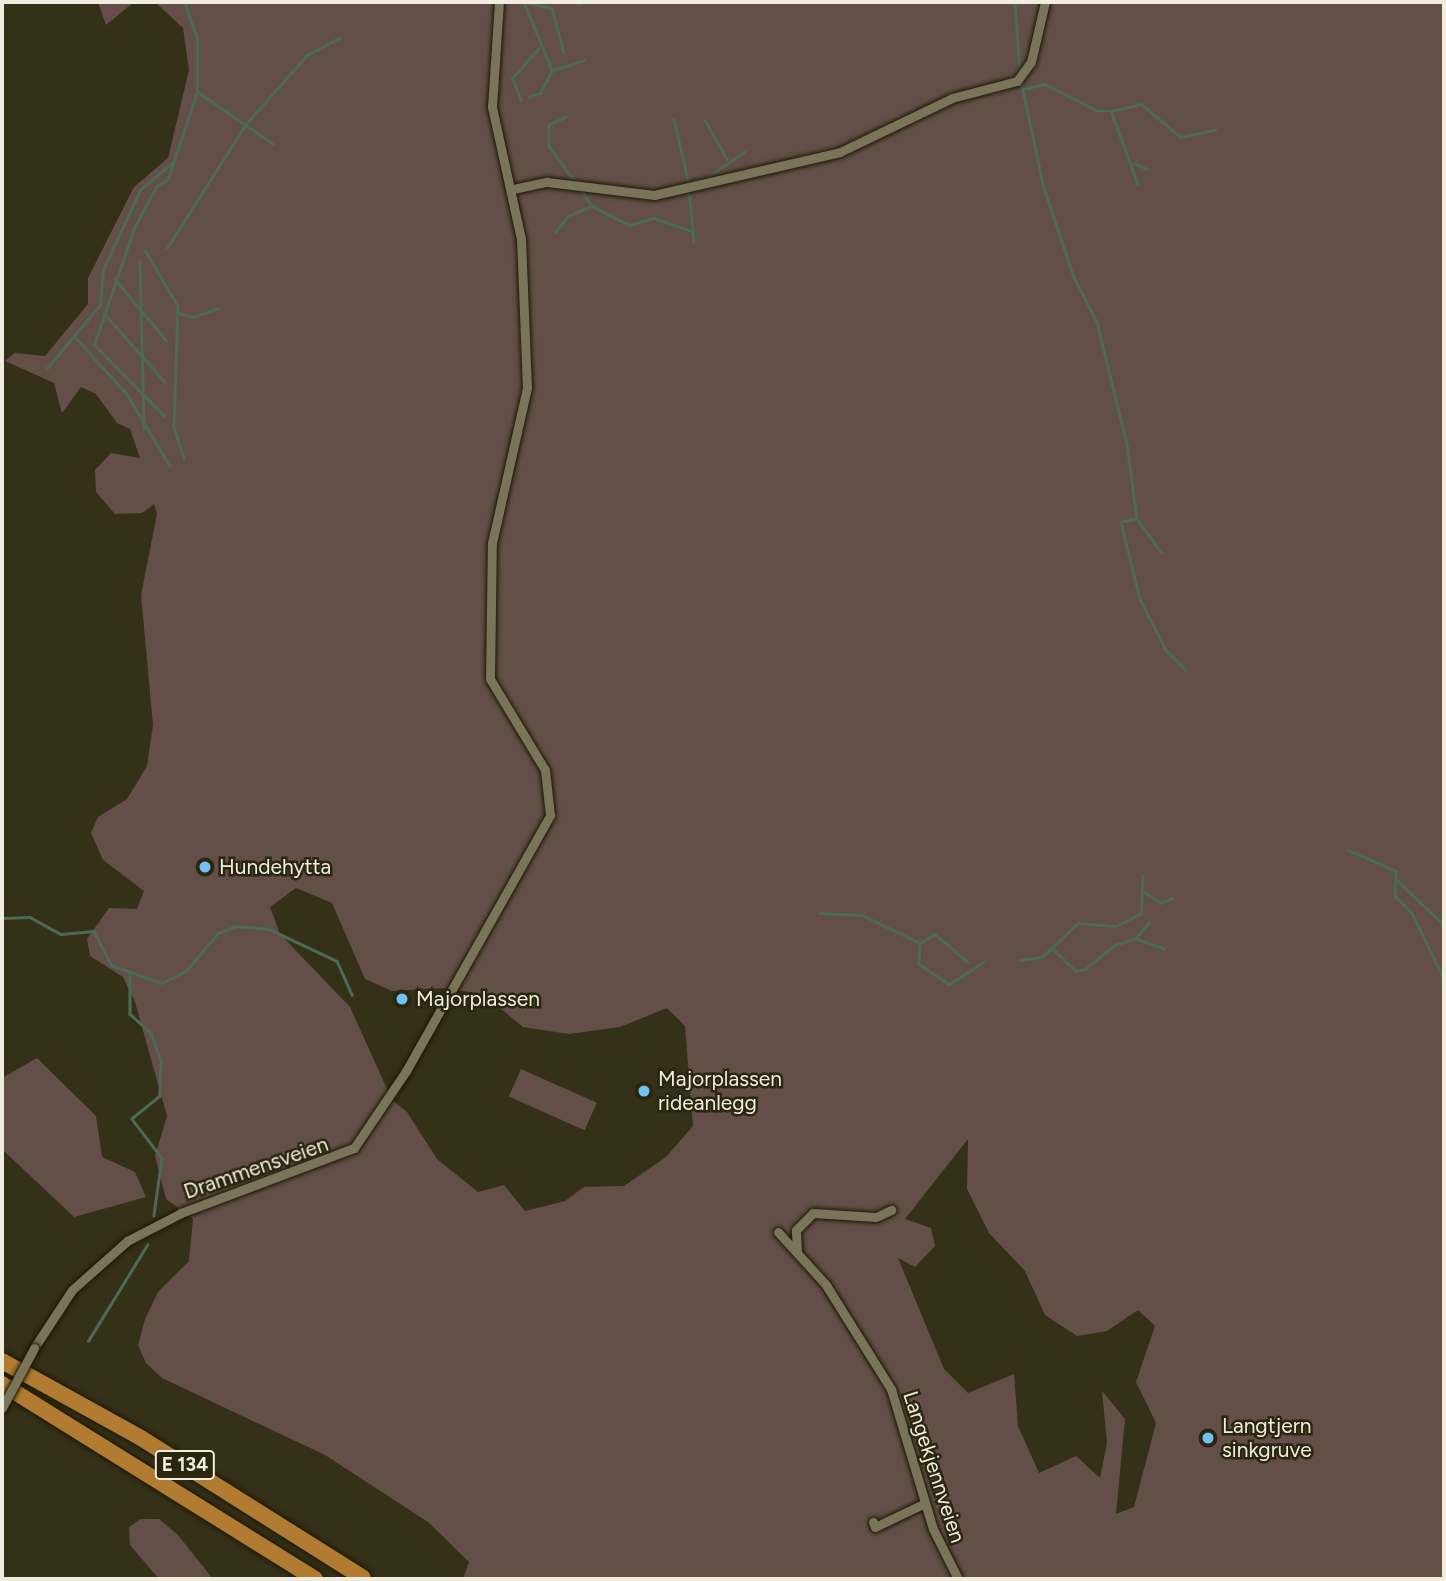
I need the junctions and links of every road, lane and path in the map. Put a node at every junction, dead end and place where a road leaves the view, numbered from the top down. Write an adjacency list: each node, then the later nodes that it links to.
1 (499, 2): 3 (street, Drammensveien)
2 (1045, 2): 3 (street)
3 (513, 189): 9 (street, Drammensveien, bridge)
4 (891, 1210): 6 (street)
5 (778, 1231): 6 (street, Langekjennveien)
6 (798, 1253): 10 (street, Langekjennveien)
7 (2, 1361): 12 (highway, E 134)
8 (2, 1384): 13 (highway, E 134)
9 (2, 1408)
10 (925, 1503): 11 (street); 14 (street, Langekjennveien)
11 (873, 1522)
12 (363, 1578)
13 (315, 1579)
14 (958, 1579)

